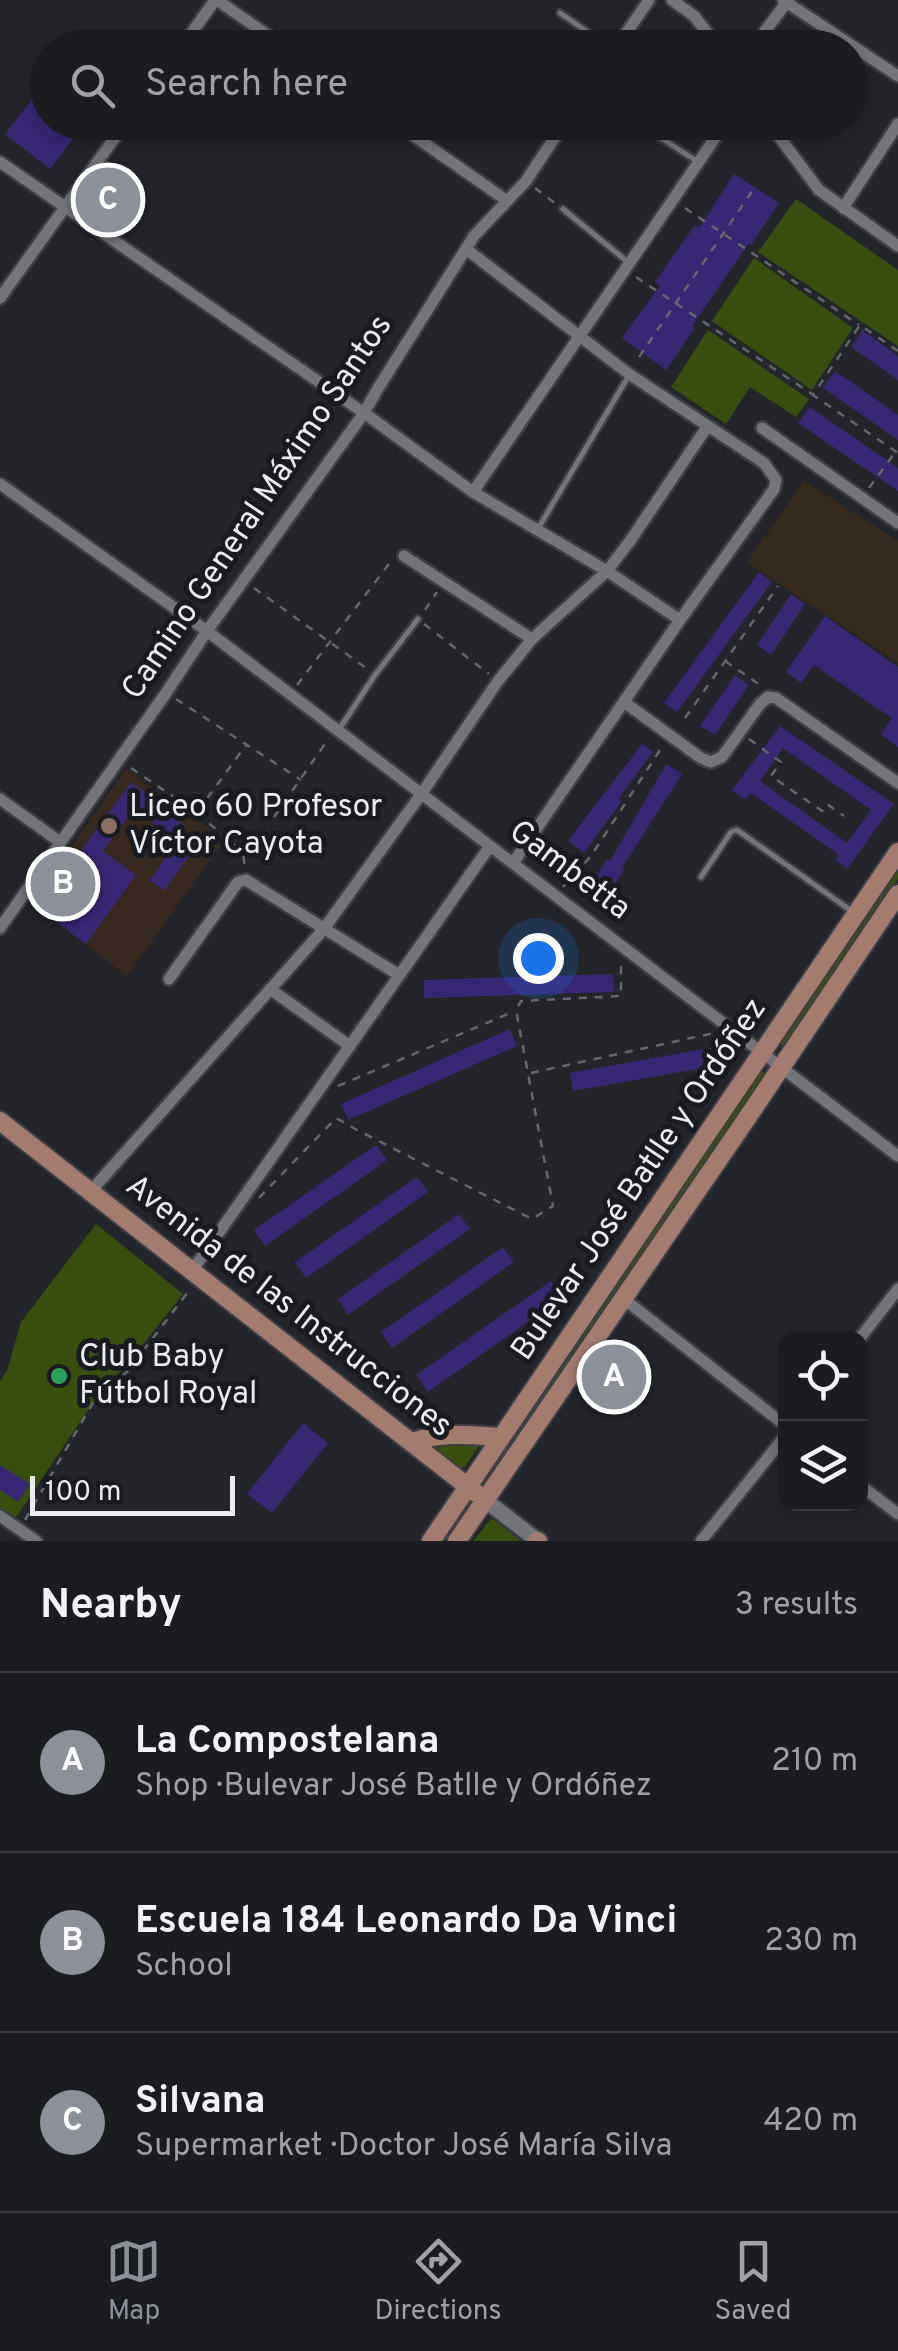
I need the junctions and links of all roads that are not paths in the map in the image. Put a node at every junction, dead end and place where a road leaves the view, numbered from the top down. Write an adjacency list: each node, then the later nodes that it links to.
1 (216, 0): 6 (street); 7 (street)
2 (649, 0): 9 (street)
3 (672, 0): 10 (street)
4 (785, 1): 11 (street); 12 (street)
5 (560, 12): 8 (lane)
6 (194, 30)
7 (260, 30)
8 (587, 30)
9 (627, 30)
10 (705, 30)
11 (765, 30)
12 (829, 30)
13 (868, 56): 14 (street)
14 (898, 76)
15 (898, 124): 26 (street)
16 (113, 140): 25 (street)
17 (420, 140): 24 (street)
18 (553, 140): 24 (street, Camino General Máximo Santos)
19 (665, 140): 23 (lane)
20 (713, 140): 23 (street)
21 (782, 140): 26 (street)
22 (0, 162): 25 (street)
23 (698, 162): 30 (street)
24 (506, 200): 29 (street, Camino General Máximo Santos)
25 (64, 208): 31 (street); 34 (street)
26 (843, 208): 28 (street)
27 (563, 209): 30 (lane)
28 (898, 246)
29 (466, 249): 32 (street); 34 (street, Camino General Máximo Santos)
30 (629, 263): 32 (street)
31 (0, 298)
32 (579, 336): 33 (street); 38 (street)
33 (630, 374): 35 (street); 40 (lane)
34 (364, 413): 38 (street); 45 (street, Camino General Máximo Santos)
35 (707, 427): 42 (street); 44 (street)
36 (762, 428): 39 (street)
37 (0, 484): 45 (street, Gambetta)
38 (473, 492): 40 (street)
39 (898, 522)
40 (537, 529): 42 (street)
41 (404, 556): 46 (street)
42 (607, 571): 44 (street); 46 (street)
43 (418, 620): 48 (lane)
44 (680, 620): 47 (street)
45 (206, 631): 48 (street, Gambetta); 52 (street, Camino General Máximo Santos)
46 (532, 639): 50 (street)
47 (624, 702): 49 (street); 55 (street)
48 (337, 730): 50 (street, Gambetta)
49 (898, 782)
50 (422, 794): 53 (street, Gambetta); 60 (street)
51 (0, 800): 52 (street)
52 (60, 842): 59 (street, Camino General Máximo Santos)
53 (490, 846): 55 (street, Gambetta); 61 (street)
54 (898, 852): 58 (main road, Bulevar José Batlle y Ordóñez)
55 (513, 863): 65 (street, Gambetta)
56 (701, 878): 58 (lane)
57 (898, 894): 66 (main road, Bulevar José Batlle y Ordóñez)
58 (856, 914): 65 (main road, Bulevar José Batlle y Ordóñez)
59 (0, 928)
60 (323, 930): 61 (street); 62 (street); 63 (street)
61 (399, 976): 64 (street)
62 (169, 979)
63 (270, 990): 64 (street); 69 (street)
64 (350, 1046): 70 (street)
65 (763, 1053): 66 (street, Gambetta); 75 (main road, Bulevar José Batlle y Ordóñez)
66 (782, 1067): 68 (street, Gambetta); 72 (main road, Bulevar José Batlle y Ordóñez)
67 (0, 1121): 69 (main road, Avenida de las Instrucciones)
68 (898, 1156)
69 (91, 1191): 70 (main road, Avenida de las Instrucciones)
70 (196, 1274): 76 (main road, Avenida de las Instrucciones)
71 (898, 1290): 73 (street)
72 (624, 1299): 74 (street); 80 (main road, Bulevar José Batlle y Ordóñez)
73 (866, 1331)
74 (780, 1421)
75 (500, 1437): 76 (main road); 78 (main road, Bulevar José Batlle y Ordóñez)
76 (412, 1442): 78 (main road, Avenida de las Instrucciones)
77 (778, 1445): 88 (street)
78 (468, 1486): 80 (main road, Avenida de las Instrucciones); 85 (main road, Bulevar José Batlle y Ordóñez)
79 (868, 1490): 81 (street)
80 (485, 1500): 86 (main road, Bulevar José Batlle y Ordóñez); 87 (main road, Avenida de las Instrucciones)
81 (898, 1514)
82 (0, 1516): 83 (street)
83 (15, 1535): 84 (street)
84 (36, 1541)
85 (430, 1541)
86 (458, 1541)
87 (538, 1541)
88 (701, 1541)

